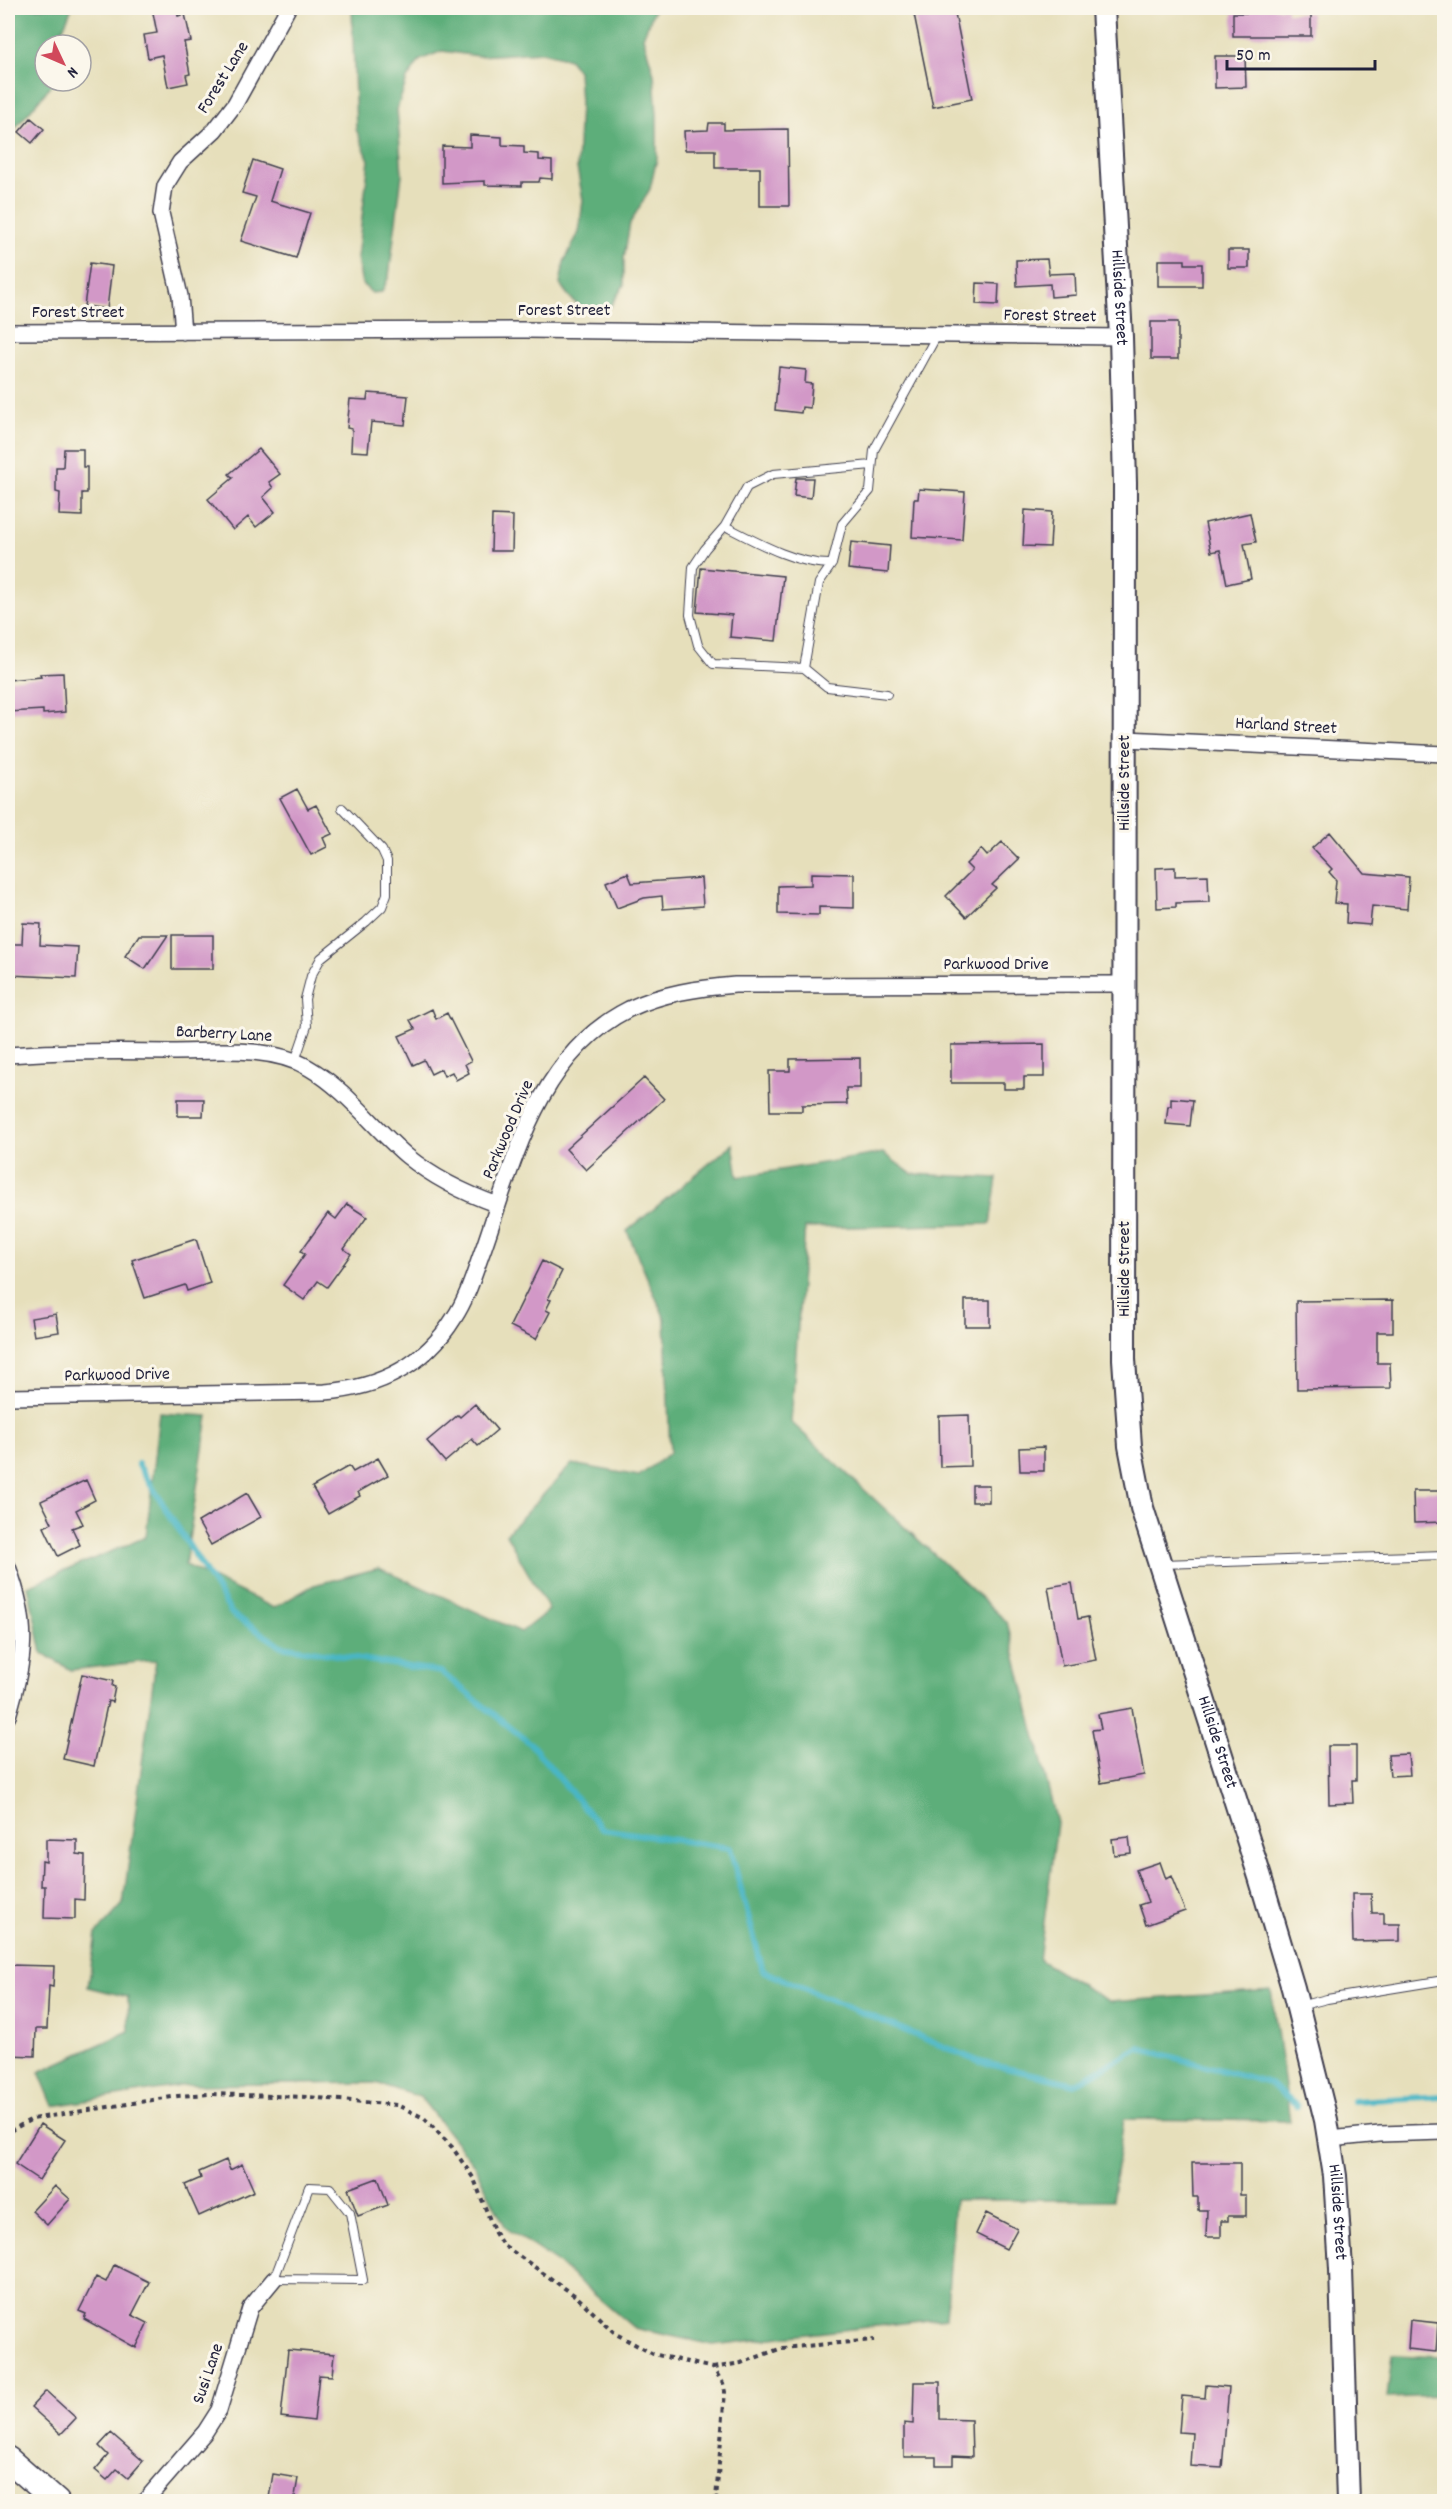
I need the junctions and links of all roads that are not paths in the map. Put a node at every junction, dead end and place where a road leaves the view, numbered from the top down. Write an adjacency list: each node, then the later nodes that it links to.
1 (288, 8): 4 (street, Forest Lane)
2 (1103, 8): 6 (street, Hillside Street)
3 (8, 332): 4 (street, Forest Street)
4 (183, 332): 5 (street, Forest Street)
5 (937, 335): 6 (street, Forest Street); 7 (lane)
6 (1121, 337): 12 (street, Hillside Street)
7 (872, 465): 8 (lane); 9 (lane)
8 (725, 526): 9 (lane); 10 (lane)
9 (832, 564): 10 (lane)
10 (804, 668): 11 (lane)
11 (887, 694)
12 (1126, 739): 13 (street, Harland Street); 15 (street, Hillside Street)
13 (1444, 754)
14 (342, 808): 17 (lane)
15 (1124, 984): 18 (street, Parkwood Drive); 21 (street, Hillside Street)
16 (8, 1055): 17 (street, Barberry Lane)
17 (295, 1061): 18 (street, Barberry Lane)
18 (498, 1205): 19 (street, Parkwood Drive)
19 (8, 1397)
20 (1444, 1555): 21 (lane)
21 (1160, 1564): 25 (street, Hillside Street)
22 (8, 1567): 23 (street)
23 (8, 1716)
24 (1444, 1980): 25 (lane)
25 (1298, 2006): 27 (street, Hillside Street)
26 (1444, 2132): 27 (street)
27 (1330, 2139): 32 (street, Hillside Street)
28 (274, 2279): 28 (lane); 31 (street, Susi Lane)
29 (8, 2459): 30 (main road)
30 (57, 2502)
31 (144, 2502)
32 (1348, 2502)

